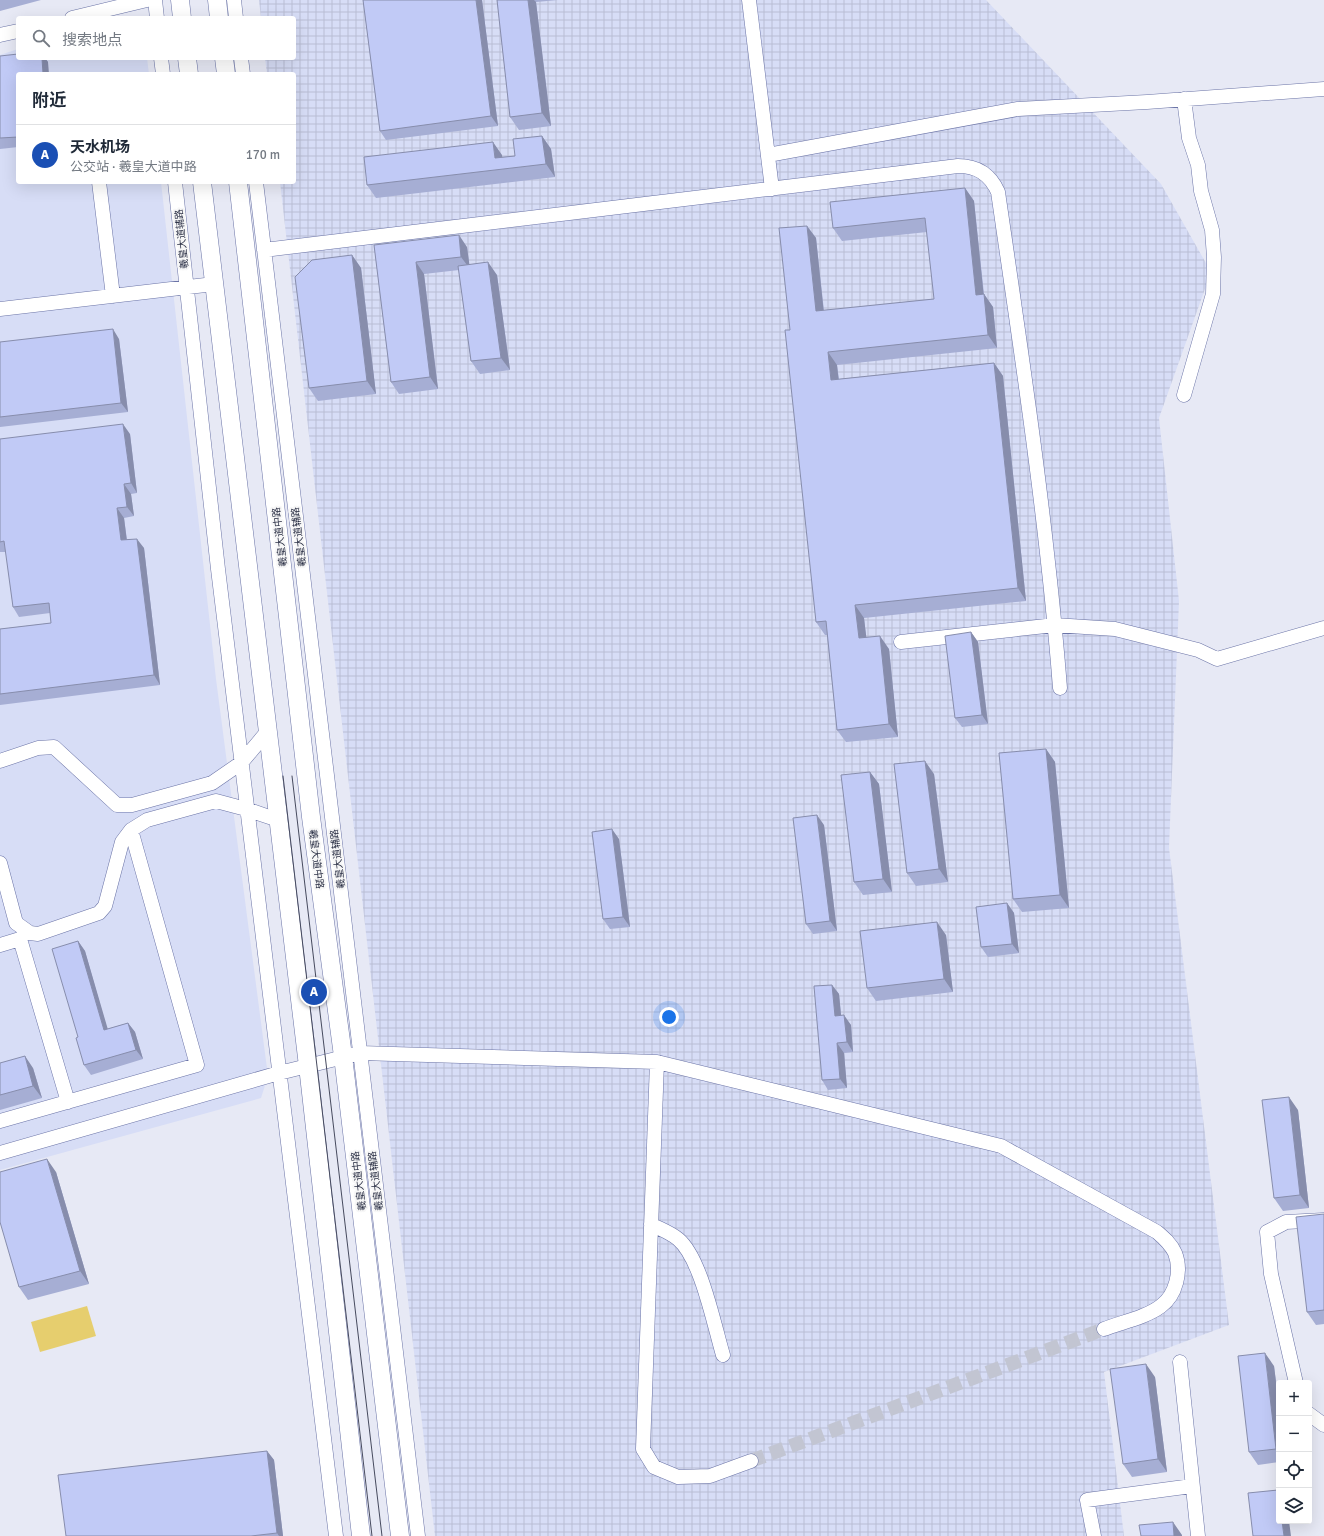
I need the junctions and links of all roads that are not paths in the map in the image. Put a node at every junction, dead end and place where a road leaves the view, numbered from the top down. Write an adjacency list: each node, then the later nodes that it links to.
1 (147, 0): 7 (street)
2 (155, 0): 8 (street)
3 (180, 0): 9 (main road)
4 (217, 0): 10 (main road)
5 (234, 0): 11 (street)
6 (749, 0): 24 (street)
7 (80, 16)
8 (157, 16)
9 (182, 16)
10 (219, 16)
11 (236, 16)
12 (16, 31): 13 (street)
13 (0, 35)
14 (161, 60): 18 (street)
15 (187, 60): 19 (main road)
16 (224, 60): 20 (main road)
17 (241, 60): 21 (street)
18 (163, 72)
19 (189, 72)
20 (226, 72)
21 (243, 72)
22 (1324, 90): 23 (street)
23 (1184, 99): 24 (street); 36 (street)
24 (768, 155): 30 (street)
25 (99, 184): 34 (street)
26 (175, 184): 33 (street, 羲皇大道辅路)
27 (202, 184): 32 (main road)
28 (238, 184): 52 (main road, 羲皇大道中路)
29 (256, 184): 31 (street, 羲皇大道辅路)
30 (772, 189): 31 (street); 37 (street)
31 (264, 250): 52 (street, 羲皇大道辅路)
32 (214, 284): 33 (street); 41 (main road)
33 (186, 288): 34 (street); 43 (street, 羲皇大道辅路)
34 (113, 296): 35 (street)
35 (0, 309)
36 (1184, 396)
37 (1055, 625): 38 (street); 39 (street); 40 (street)
38 (1324, 628)
39 (901, 642)
40 (1060, 688)
41 (268, 732): 43 (street); 45 (main road)
42 (0, 761): 43 (street)
43 (241, 763): 44 (street, 羲皇大道辅路)
44 (246, 809): 45 (street); 46 (street); 55 (street, 羲皇大道辅路)
45 (278, 820): 54 (main road)
46 (131, 830): 49 (street); 56 (street)
47 (0, 863): 48 (street)
48 (16, 923): 49 (street); 50 (street)
49 (38, 934): 50 (street)
50 (20, 939): 51 (street); 56 (street)
51 (0, 944)
52 (351, 1055): 53 (street); 54 (street); 71 (main road, 羲皇大道中路); 72 (street, 羲皇大道辅路)
53 (657, 1062): 60 (street); 61 (street)
54 (308, 1066): 55 (street); 70 (main road)
55 (279, 1073): 58 (street); 69 (street, 羲皇大道辅路)
56 (68, 1102): 57 (street)
57 (0, 1121)
58 (0, 1153)
59 (1324, 1220): 64 (street)
60 (651, 1224): 62 (street); 67 (street)
61 (1104, 1329)
62 (723, 1355)
63 (1180, 1362): 68 (street)
64 (1295, 1380)
65 (1312, 1416): 66 (street)
66 (1324, 1425)
67 (751, 1461)
68 (1192, 1486): 73 (street); 74 (street)
69 (336, 1536)
70 (360, 1536)
71 (400, 1536)
72 (418, 1536)
73 (1094, 1536)
74 (1198, 1536)

